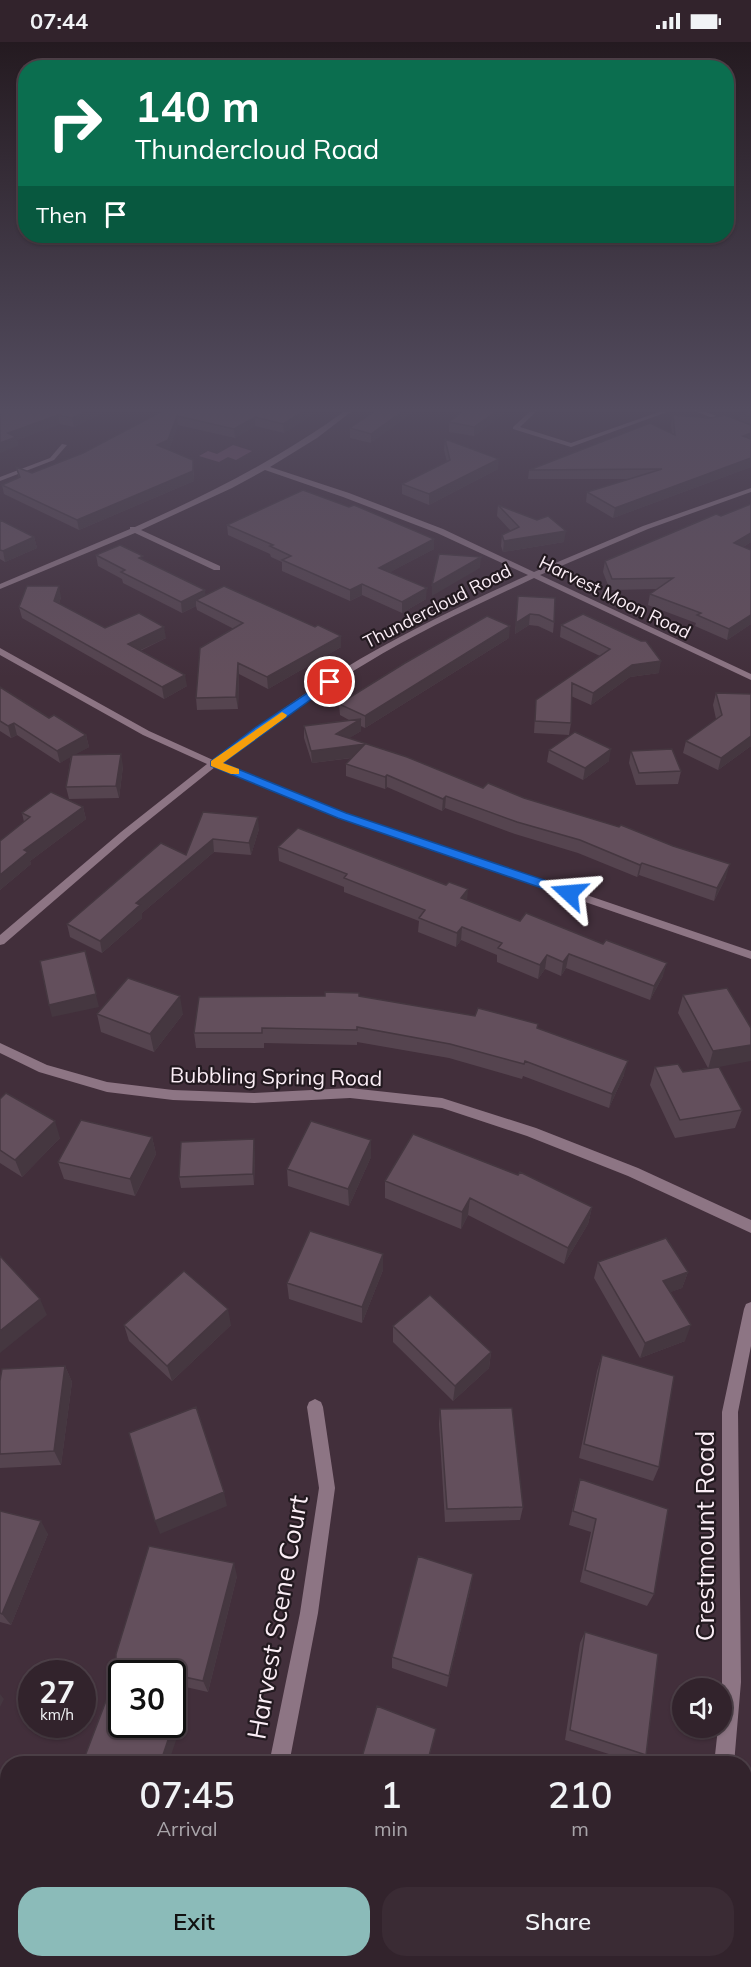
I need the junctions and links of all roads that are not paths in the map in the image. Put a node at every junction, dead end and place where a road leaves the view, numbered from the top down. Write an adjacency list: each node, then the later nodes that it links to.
1 (199, 498): 4 (street)
2 (353, 498): 6 (street, Harvest Moon Road)
3 (728, 498): 6 (street, Thundercloud Road)
4 (133, 529): 5 (street); 7 (street)
5 (217, 568)
6 (534, 574): 9 (street, Harvest Moon Road); 10 (street, Thundercloud Road)
7 (0, 587)
8 (0, 651): 10 (street)
9 (751, 677)
10 (215, 764): 11 (street, Thundercloud Road); 12 (street)
11 (0, 941)
12 (751, 955)
13 (0, 1048): 14 (street, Bubbling Spring Road)
14 (751, 1227)
15 (751, 1309): 18 (street, Crestmount Road)
16 (315, 1407): 17 (street, Harvest Scene Court)
17 (281, 1756)
18 (725, 1756)

